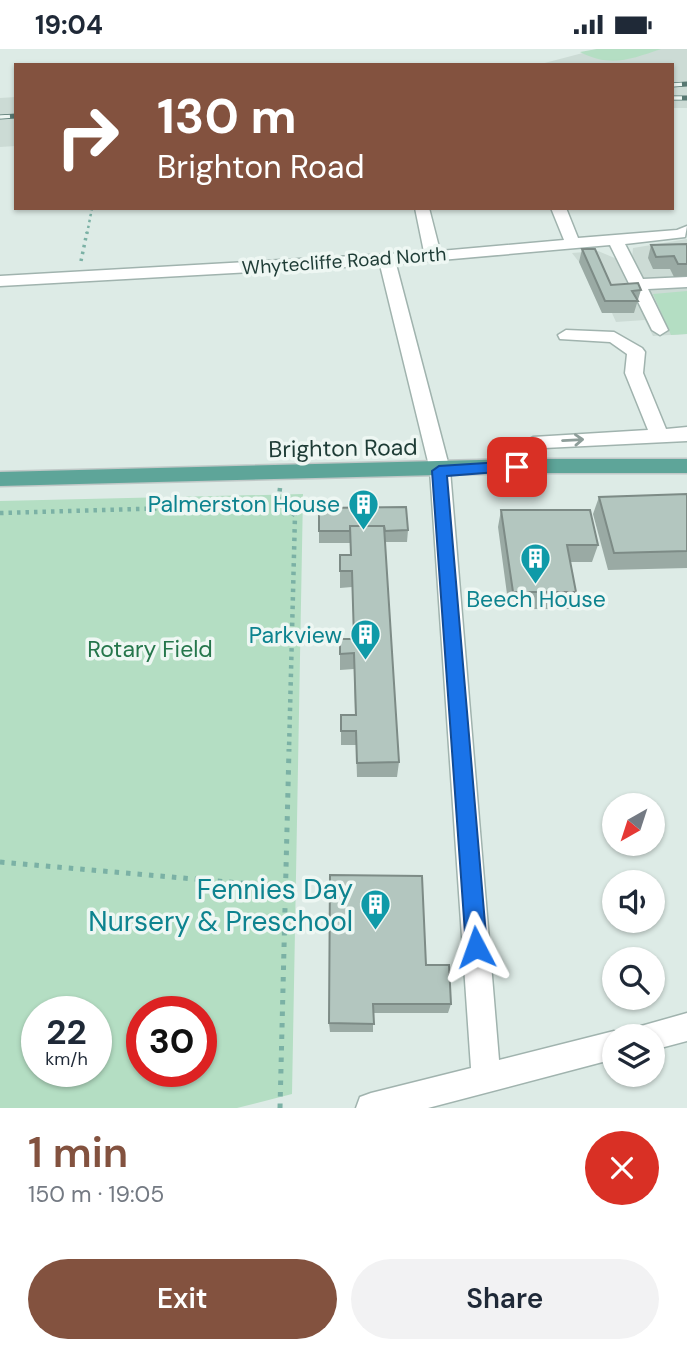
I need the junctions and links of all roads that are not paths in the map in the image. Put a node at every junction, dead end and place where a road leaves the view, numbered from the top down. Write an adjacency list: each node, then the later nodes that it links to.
1 (422, 210): 6 (street)
2 (559, 210): 5 (street)
3 (687, 231): 4 (street, Whytecliffe Road North)
4 (615, 240): 5 (street, Whytecliffe Road North); 10 (street)
5 (572, 244): 6 (street, Whytecliffe Road North)
6 (433, 256): 7 (street, Whytecliffe Road North)
7 (387, 260): 8 (street, Whytecliffe Road North); 17 (street)
8 (0, 281)
9 (687, 282): 10 (street)
10 (638, 284): 11 (street)
11 (660, 330)
12 (566, 335): 14 (street)
13 (687, 434): 14 (street)
14 (659, 435): 15 (street, one-way to 14)
15 (517, 467): 16 (main road, Brighton Road); 17 (main road, Brighton Road)
16 (687, 467)
17 (440, 470): 18 (main road, Brighton Road); 22 (street)
18 (0, 479)
19 (687, 1027): 20 (street)
20 (665, 1032)
21 (602, 1048): 22 (street)
22 (486, 1079): 23 (street)
23 (371, 1108)

